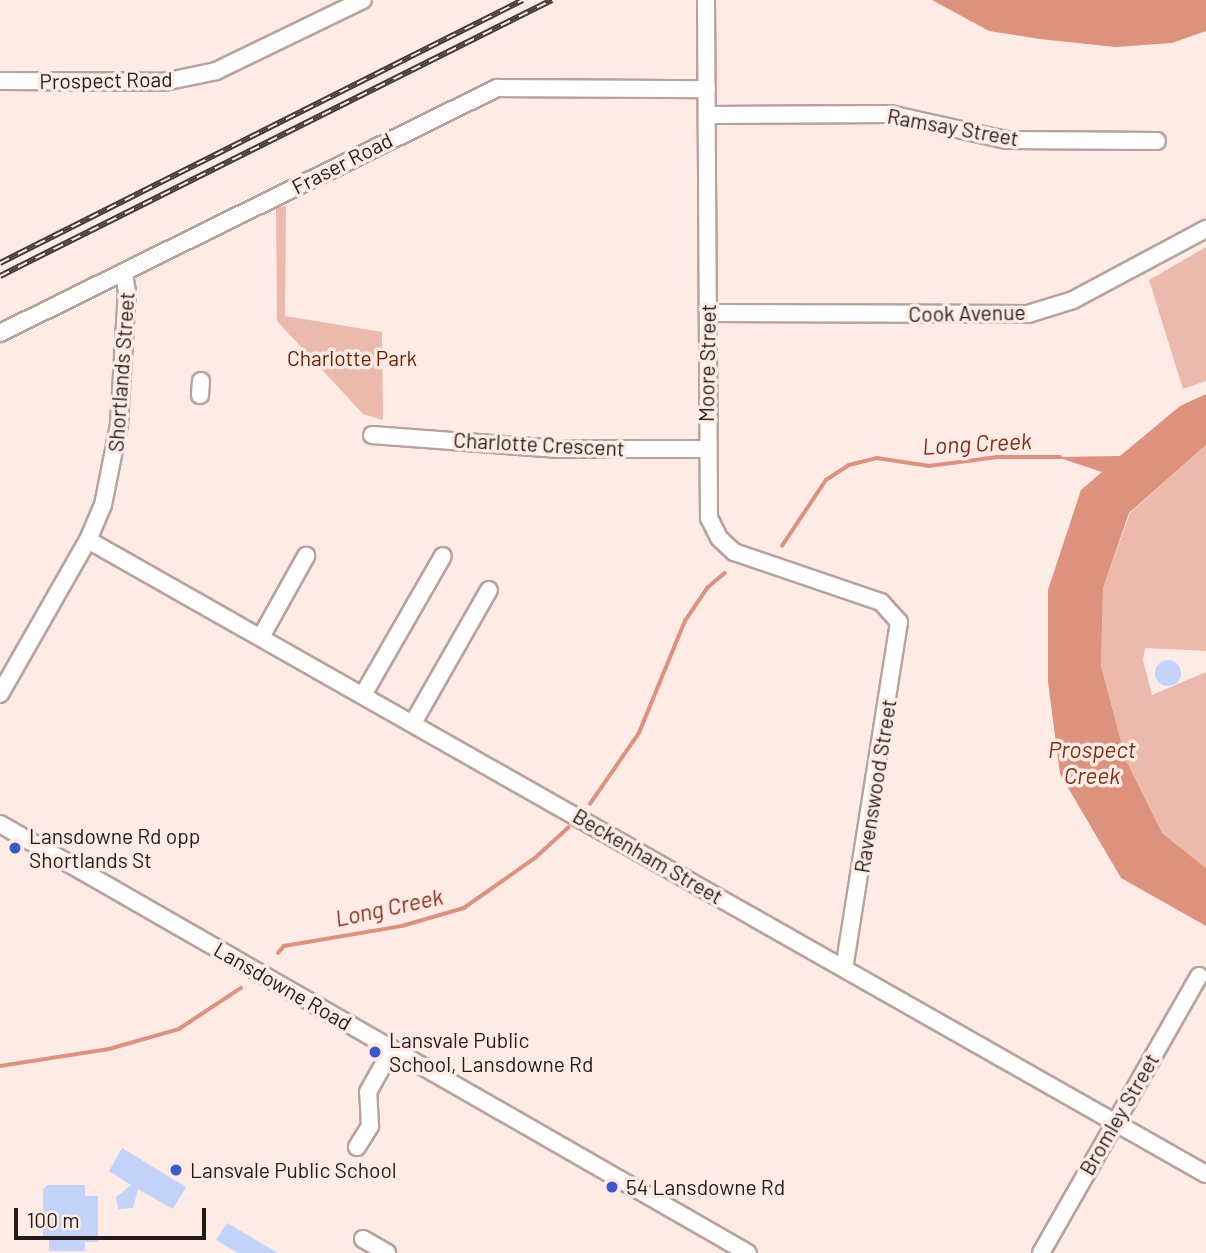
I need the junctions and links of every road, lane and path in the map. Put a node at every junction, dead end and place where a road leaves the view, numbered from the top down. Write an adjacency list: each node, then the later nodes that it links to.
1 (363, 0): 3 (street, Prospect Road)
2 (706, 0): 4 (street, Moore Street)
3 (0, 81)
4 (707, 89): 5 (street, Moore Street); 8 (street, Fraser Road)
5 (707, 115): 6 (street, Ramsay Street); 9 (street, Moore Street)
6 (1157, 141)
7 (1206, 229): 9 (street, Cook Avenue)
8 (124, 273): 10 (street, Fraser Road); 13 (street, Shortlands Street)
9 (708, 313): 12 (street, Moore Street)
10 (0, 333)
11 (372, 435): 12 (street, Charlotte Crescent)
12 (706, 449): 17 (street, Moore Street)
13 (88, 540): 18 (street, Beckenham Street); 19 (street, Shortlands Street)
14 (306, 556): 18 (street)
15 (443, 556): 20 (street)
16 (489, 590): 21 (street)
17 (889, 606): 23 (street, Ravenswood Street)
18 (261, 636): 20 (street, Beckenham Street)
19 (0, 694)
20 (363, 695): 21 (street, Beckenham Street)
21 (413, 723): 23 (street, Beckenham Street)
22 (0, 824): 25 (street, Lansdowne Road)
23 (844, 968): 26 (street, Beckenham Street)
24 (1199, 975): 26 (street, Bromley Street)
25 (392, 1049): 27 (street); 31 (street, Lansdowne Road)
26 (1113, 1123): 28 (street, Beckenham Street); 32 (street, Bromley Street)
27 (357, 1147)
28 (1206, 1174)
29 (363, 1239): 30 (street)
30 (387, 1253)
31 (748, 1253)
32 (1041, 1253)

